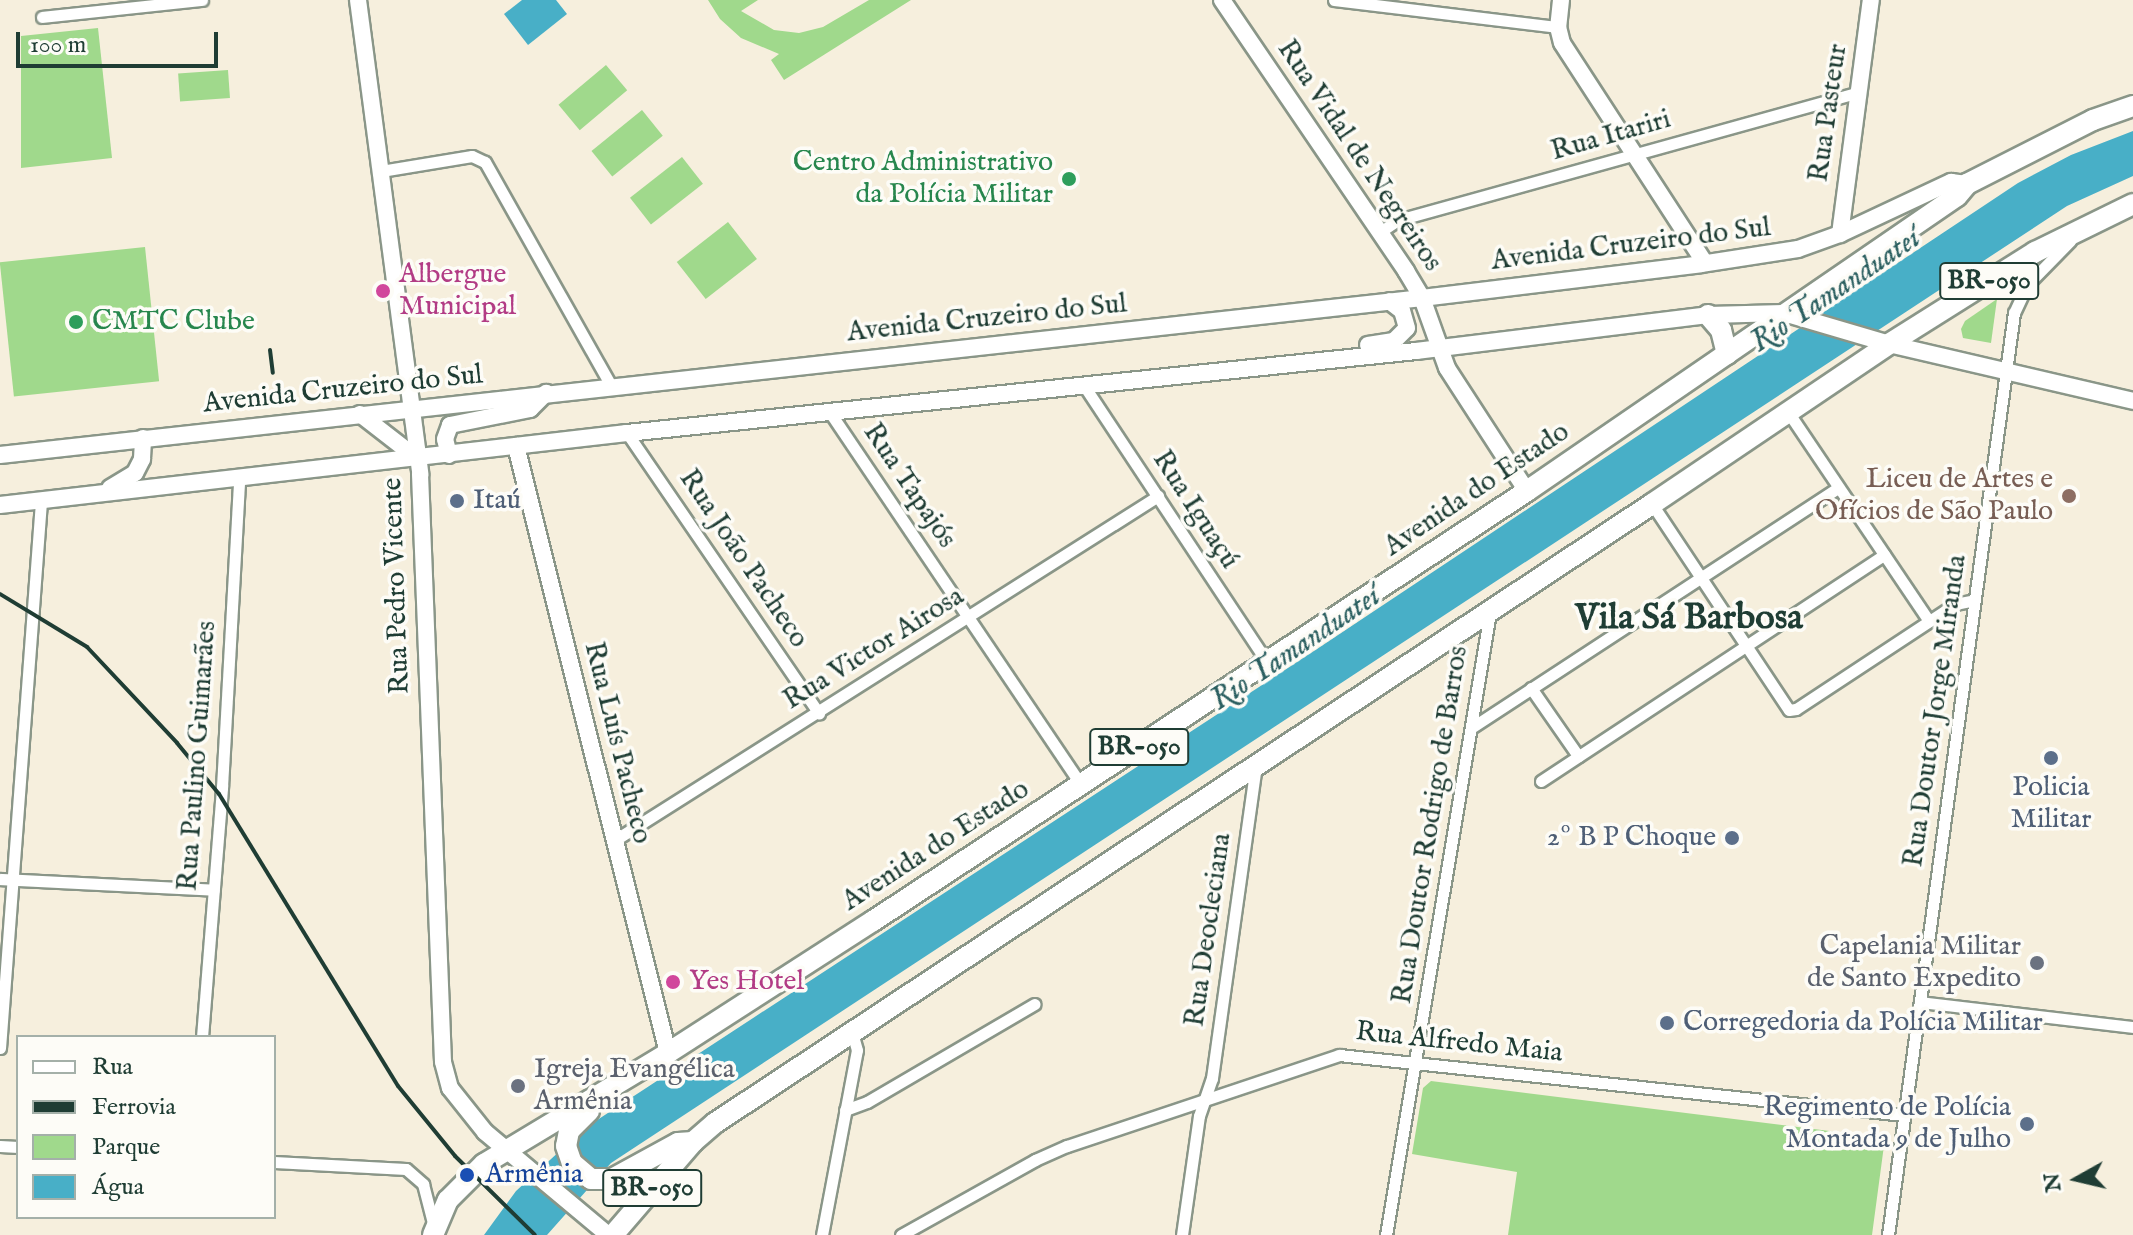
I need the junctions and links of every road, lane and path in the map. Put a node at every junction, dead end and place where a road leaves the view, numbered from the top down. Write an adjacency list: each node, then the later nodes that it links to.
1 (202, 0): 7 (street)
2 (358, 0): 12 (main road, Rua Pedro Vicente)
3 (1222, 0): 16 (main road, Rua Vidal de Negreiros)
4 (1334, 0): 8 (street)
5 (1561, 0): 8 (main road)
6 (1871, 0): 9 (main road, Rua Pasteur)
7 (42, 17)
8 (1558, 27): 11 (main road)
9 (1858, 92): 11 (street, Rua Itariri); 17 (main road, Rua Pasteur)
10 (2133, 106): 13 (highway, Avenida do Estado / BR-050)
11 (1634, 154): 16 (street, Rua Itariri); 18 (main road)
12 (381, 171): 29 (street); 32 (main road, Rua Pedro Vicente)
13 (1967, 184): 17 (main road, Avenida Cruzeiro do Sul); 21 (highway, Avenida do Estado / BR-050)
14 (2133, 204): 15 (highway, BR-050)
15 (2092, 222): 23 (highway, BR-050); 27 (street, Rua Doutor Jorge Miranda)
16 (1380, 232): 19 (main road, Rua Vidal de Negreiros)
17 (1840, 234): 18 (main road, Avenida Cruzeiro do Sul)
18 (1705, 263): 19 (main road, Avenida Cruzeiro do Sul)
19 (1422, 298): 20 (main road, Avenida Cruzeiro do Sul); 24 (main road, Rua Vidal de Negreiros)
20 (1389, 301): 26 (main road); 29 (main road, Avenida Cruzeiro do Sul)
21 (1784, 313): 22 (main road); 23 (main road); 25 (highway, Avenida do Estado / BR-050)
22 (1708, 315): 24 (main road); 25 (highway)
23 (1889, 344): 27 (main road); 33 (highway, BR-050)
24 (1440, 348): 26 (main road); 44 (main road, Rua Vidal de Negreiros)
25 (1727, 354): 44 (highway, Avenida do Estado / BR-050)
26 (1292, 364): 28 (main road)
27 (2006, 371): 31 (main road); 52 (street, Rua Doutor Jorge Miranda)
28 (1083, 384): 35 (main road); 46 (street, Rua Iguaçú)
29 (611, 386): 30 (main road, Avenida Cruzeiro do Sul)
30 (546, 393): 32 (main road, Avenida Cruzeiro do Sul); 40 (main road)
31 (2133, 401)
32 (412, 408): 34 (main road, Avenida Cruzeiro do Sul); 41 (main road, Rua Pedro Vicente)
33 (1788, 412): 43 (street); 48 (highway, BR-050)
34 (360, 414): 37 (main road, Avenida Cruzeiro do Sul); 41 (main road)
35 (831, 414): 36 (main road); 54 (street, Rua Tapajós)
36 (627, 433): 38 (main road); 59 (street, Rua João Pacheco)
37 (143, 438): 39 (main road, Avenida Cruzeiro do Sul); 45 (main road)
38 (516, 446): 40 (main road); 65 (main road, Rua Luís Pacheco)
39 (0, 455)
40 (449, 455): 41 (main road)
41 (418, 459): 42 (main road); 81 (main road, Rua Pedro Vicente)
42 (239, 479): 45 (main road); 67 (street, Rua Paulino Guimarães)
43 (1838, 488): 50 (street); 51 (street)
44 (1527, 491): 57 (highway, Avenida do Estado / BR-050)
45 (98, 494): 47 (main road)
46 (1158, 496): 54 (street, Rua Victor Airosa); 57 (street, Rua Iguaçú)
47 (41, 501): 49 (main road); 66 (street)
48 (1652, 504): 51 (street); 53 (highway, BR-050)
49 (0, 505)
50 (1884, 555): 55 (street); 56 (street)
51 (1701, 578): 56 (street); 58 (street)
52 (1975, 600): 55 (street); 68 (street, Rua Doutor Jorge Miranda)
53 (1490, 612): 60 (street, Rua Doutor Rodrigo de Barros); 62 (highway, BR-050)
54 (969, 617): 59 (street, Rua Victor Airosa); 64 (street, Rua Tapajós)
55 (1929, 621): 56 (street)
56 (1746, 645): 61 (street)
57 (1267, 662): 64 (highway, Avenida do Estado / BR-050)
58 (1531, 688): 60 (street); 61 (street)
59 (819, 713): 65 (street, Rua Victor Airosa)
60 (1471, 728): 75 (street, Rua Doutor Rodrigo de Barros)
61 (1578, 756): 63 (street)
62 (1256, 766): 71 (highway, BR-050); 77 (street, Rua Deocleciana)
63 (1541, 781)
64 (1081, 784): 74 (highway, Avenida do Estado / BR-050)
65 (615, 840): 74 (main road, Rua Luís Pacheco)
66 (6, 879): 67 (street); 73 (street)
67 (214, 890): 72 (street, Rua Paulino Guimarães)
68 (1920, 1002): 70 (street); 79 (street, Rua Doutor Jorge Miranda)
69 (1035, 1004): 78 (street)
70 (2133, 1027)
71 (852, 1033): 78 (street); 80 (highway, BR-050)
72 (202, 1035)
73 (0, 1048)
74 (668, 1053): 76 (highway, Avenida do Estado / BR-050)
75 (1416, 1062): 77 (street, Rua Alfredo Maia); 79 (street, Rua Alfredo Maia); 88 (street, Rua Doutor Rodrigo de Barros)
76 (604, 1092): 80 (highway); 81 (highway, Avenida do Estado / BR-050)
77 (1204, 1100): 86 (street, Rua Alfredo Maia); 87 (street, Rua Deocleciana)
78 (845, 1110): 85 (street)
79 (1904, 1115): 89 (street, Rua Doutor Jorge Miranda)
80 (693, 1142): 84 (highway, BR-050)
81 (507, 1151): 83 (highway, Avenida do Estado / BR-050); 84 (main road, Rua Pedro Vicente)
82 (276, 1162): 83 (street)
83 (434, 1233)
84 (611, 1235)
85 (822, 1235)
86 (901, 1235)
87 (1182, 1235)
88 (1386, 1235)
89 (1888, 1235)

